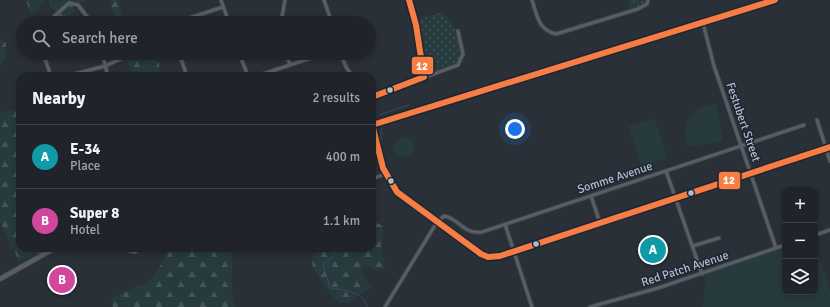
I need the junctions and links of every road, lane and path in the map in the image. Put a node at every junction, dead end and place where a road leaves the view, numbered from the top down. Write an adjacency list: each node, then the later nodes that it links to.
1 (221, 0): 8 (street)
2 (285, 0): 13 (street)
3 (324, 0): 14 (street)
4 (409, 0): 34 (street)
5 (532, 0): 6 (street)
6 (648, 0)
7 (775, 0): 15 (main road)
8 (223, 7): 11 (street); 12 (street)
9 (55, 16): 10 (street)
10 (87, 16)
11 (195, 16)
12 (226, 16)
13 (282, 16)
14 (330, 16)
15 (703, 23): 37 (main road); 40 (street, Festubert Street)
16 (458, 31): 34 (street)
17 (45, 60): 27 (street)
18 (104, 60): 26 (street)
19 (118, 60): 26 (street)
20 (181, 60): 30 (street)
21 (242, 60): 31 (street)
22 (288, 60): 25 (street)
23 (305, 60): 25 (street)
24 (344, 60): 33 (street)
25 (290, 65): 32 (street)
26 (105, 66): 28 (street); 29 (street)
27 (50, 72)
28 (82, 72)
29 (107, 72)
30 (186, 72)
31 (246, 72)
32 (269, 72)
33 (349, 72)
34 (424, 78): 35 (street)
35 (376, 96)
36 (817, 120): 41 (street)
37 (376, 124)
38 (804, 124): 40 (street, Somme Avenue)
39 (376, 144): 42 (street)
40 (741, 145): 44 (street, Somme Avenue); 45 (street, Festubert Street)
41 (828, 147): 43 (street); 45 (street)
42 (377, 149): 46 (street)
43 (830, 161)
44 (666, 171): 48 (street, Somme Avenue); 49 (street)
45 (750, 173): 49 (street); 58 (street, Festubert Street)
46 (385, 174): 47 (street); 50 (street)
47 (376, 177)
48 (591, 196): 51 (street); 52 (street, Somme Avenue)
49 (676, 197): 51 (street); 56 (street)
50 (437, 222): 52 (street, Somme Avenue); 60 (street); 63 (street)
51 (600, 223): 60 (street)
52 (504, 224): 60 (street)
53 (830, 230): 54 (street)
54 (818, 234)
55 (718, 238): 56 (street)
56 (693, 246): 61 (street)
57 (782, 246): 58 (street, Red Patch Avenue)
58 (776, 248): 61 (street, Red Patch Avenue)
59 (47, 252): 62 (main road)
60 (513, 252): 64 (street)
61 (702, 274): 65 (street, Red Patch Avenue)
62 (1, 277)
63 (385, 307)
64 (532, 307)
65 (590, 307)

